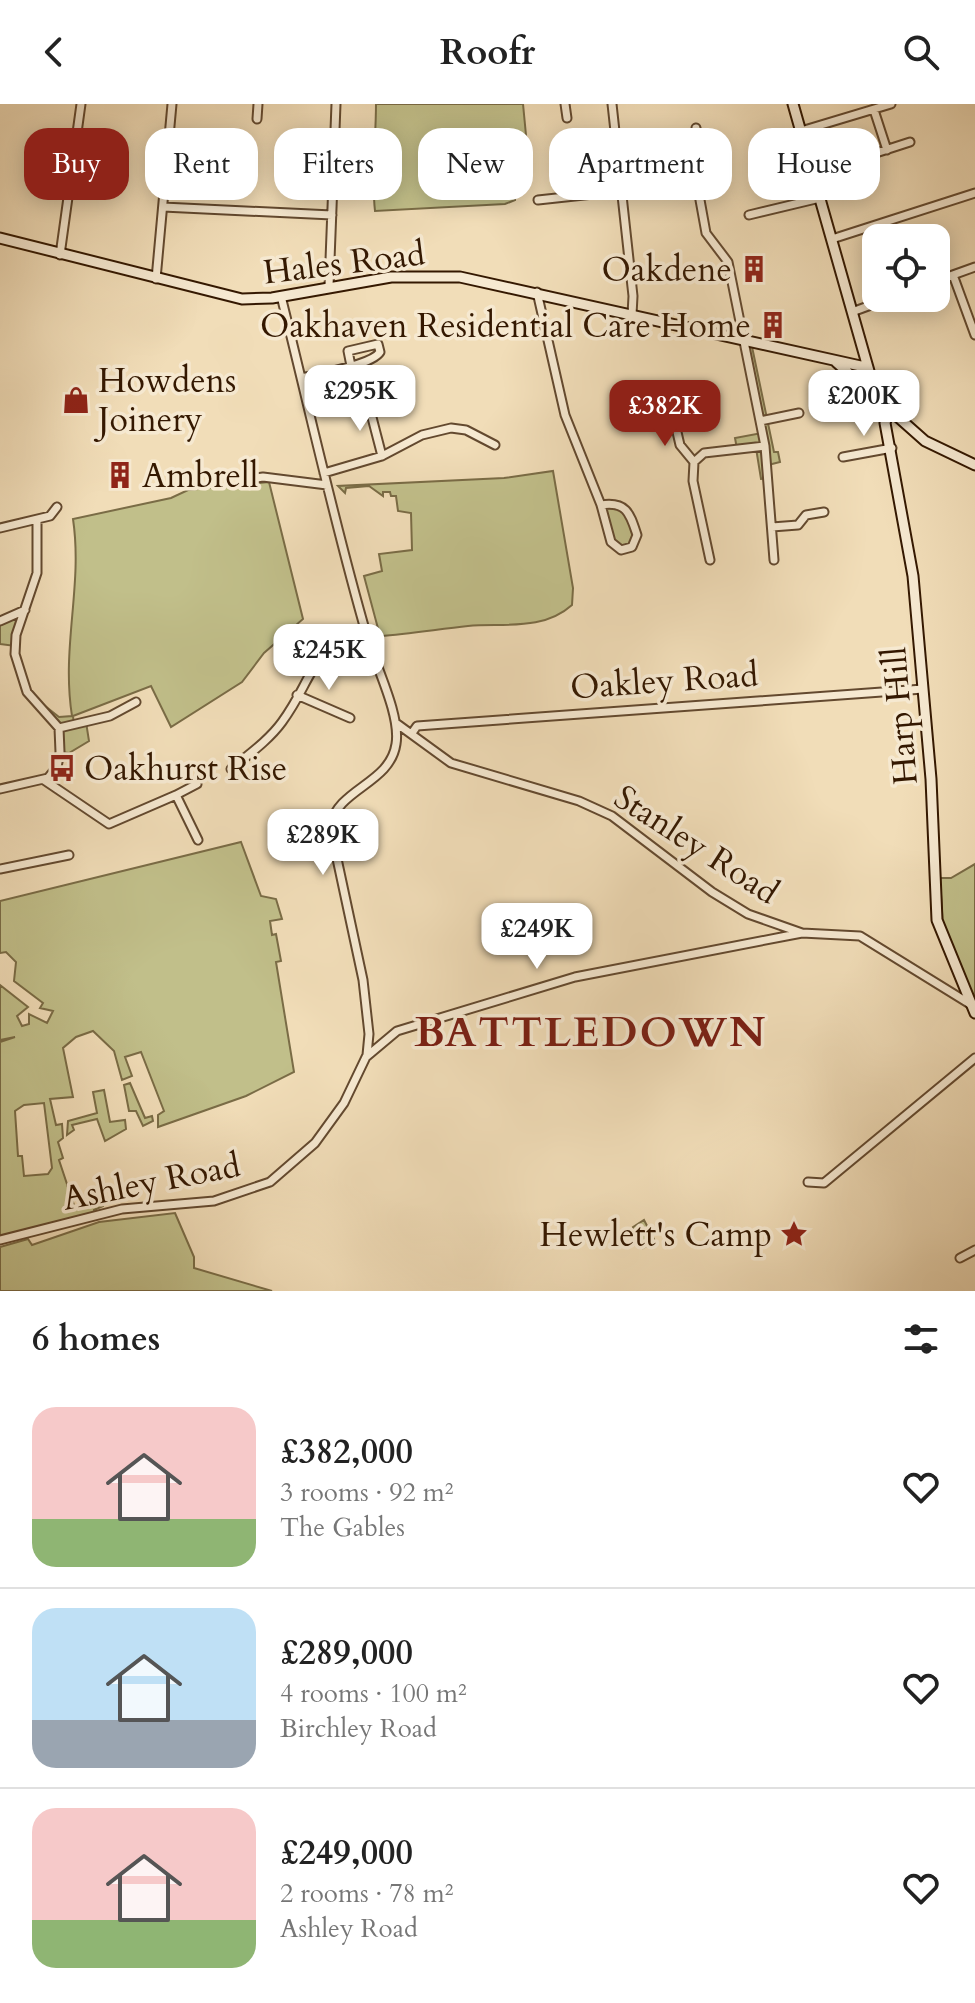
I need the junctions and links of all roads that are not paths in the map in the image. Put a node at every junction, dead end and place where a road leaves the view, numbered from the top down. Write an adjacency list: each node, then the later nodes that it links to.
1 (81, 104): 28 (street)
2 (172, 104): 23 (street)
3 (258, 104): 11 (street)
4 (336, 104): 24 (street)
5 (565, 104): 10 (street)
6 (612, 104): 12 (street)
7 (793, 104): 13 (main road)
8 (891, 104): 9 (street)
9 (874, 110): 14 (street); 15 (street)
10 (567, 118)
11 (257, 119)
12 (614, 128)
13 (800, 128)
14 (811, 128)
15 (910, 142)
16 (975, 193): 27 (street)
17 (549, 199): 18 (street)
18 (538, 200)
19 (622, 200): 38 (street)
20 (700, 200): 40 (street)
21 (812, 200): 25 (street)
22 (821, 200): 27 (main road)
23 (163, 207): 24 (street); 32 (street)
24 (332, 215): 33 (street)
25 (749, 215)
26 (0, 238): 28 (main road, Hales Road)
27 (832, 239): 37 (main road)
28 (60, 255): 32 (main road, Hales Road)
29 (975, 267): 30 (street)
30 (953, 275): 31 (street); 39 (street)
31 (950, 276)
32 (156, 279): 35 (main road, Hales Road)
33 (329, 286): 34 (main road, Hales Road); 35 (main road, Hales Road)
34 (537, 292): 38 (main road, Hales Road); 61 (street)
35 (281, 296): 45 (street)
36 (862, 308): 37 (street)
37 (852, 312): 41 (main road)
38 (632, 315): 40 (main road, Hales Road)
39 (975, 335)
40 (743, 341): 44 (main road, Hales Road); 50 (street)
41 (862, 352): 43 (main road); 44 (main road)
42 (351, 366): 42 (street); 45 (street)
43 (870, 372): 44 (main road); 47 (main road)
44 (858, 373): 47 (main road)
45 (301, 378): 58 (street)
46 (368, 402): 54 (street)
47 (889, 410): 53 (main road, Harp Hill); 57 (main road)
48 (799, 413): 50 (street)
49 (673, 415): 56 (street)
50 (760, 421): 52 (street)
51 (495, 445): 54 (street)
52 (765, 446): 56 (street); 65 (street)
53 (892, 448): 55 (street); 75 (main road, Harp Hill)
54 (382, 456): 58 (street)
55 (843, 457)
56 (694, 462): 67 (street)
57 (975, 465)
58 (324, 473): 60 (street)
59 (243, 480): 60 (street)
60 (327, 485): 74 (street)
61 (601, 505): 61 (street)
62 (57, 507): 64 (street)
63 (824, 512): 65 (street)
64 (37, 520): 66 (street); 71 (street)
65 (772, 527): 70 (street)
66 (0, 528)
67 (709, 550): 68 (street); 69 (street)
68 (699, 552)
69 (710, 560)
70 (774, 560)
71 (25, 610): 72 (street); 73 (street)
72 (0, 622): 73 (street)
73 (16, 635): 80 (street)
74 (366, 635): 76 (street); 79 (street)
75 (923, 689): 81 (street, Oakley Road); 93 (main road, Harp Hill)
76 (297, 695): 78 (street); 82 (street)
77 (136, 702): 80 (street)
78 (350, 718)
79 (396, 723): 81 (street, Stanley Road); 94 (street)
80 (59, 728): 83 (street)
81 (412, 733): 90 (street, Stanley Road)
82 (231, 769)
83 (44, 780): 85 (street); 86 (street)
84 (197, 784): 86 (street)
85 (0, 789)
86 (176, 795): 87 (street)
87 (198, 840)
88 (69, 855): 89 (street)
89 (0, 869)
90 (778, 927): 91 (street, Stanley Road); 92 (street)
91 (802, 933): 92 (street, Ashley Road); 93 (street, Stanley Road)
92 (778, 938): 95 (street, Ashley Road)
93 (973, 1009)
94 (369, 1030): 95 (street); 96 (street)
95 (388, 1036): 96 (street, Ashley Road)
96 (366, 1057): 99 (street, Ashley Road)
97 (975, 1058): 98 (street)
98 (808, 1182)
99 (0, 1240)
100 (975, 1250): 101 (street)
101 (960, 1258)

